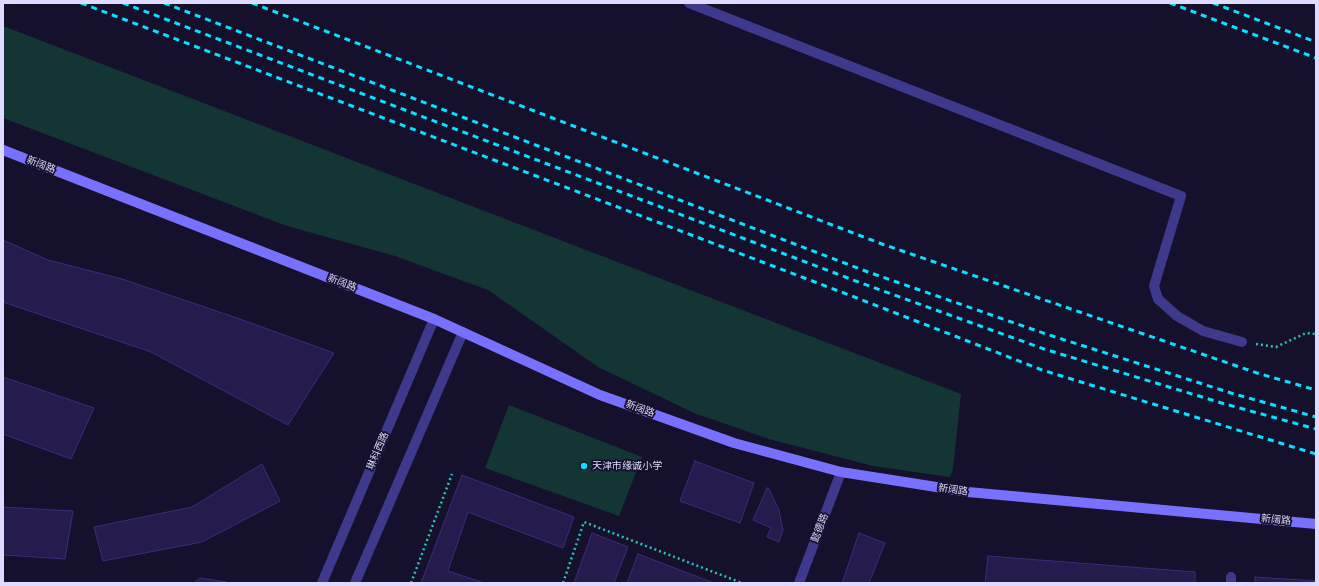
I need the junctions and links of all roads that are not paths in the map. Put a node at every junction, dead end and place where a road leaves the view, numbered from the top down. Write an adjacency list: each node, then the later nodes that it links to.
1 (689, 3): 5 (street)
2 (3, 150): 3 (main road, 新阔路)
3 (434, 319): 4 (main road, 新阔路); 8 (street, 琳科西路)
4 (463, 332): 6 (main road, 新阔路); 9 (street)
5 (1242, 342)
6 (841, 472): 7 (main road, 新阔路); 10 (street, 懿德路)
7 (1316, 524)
8 (322, 583)
9 (355, 583)
10 (799, 583)

